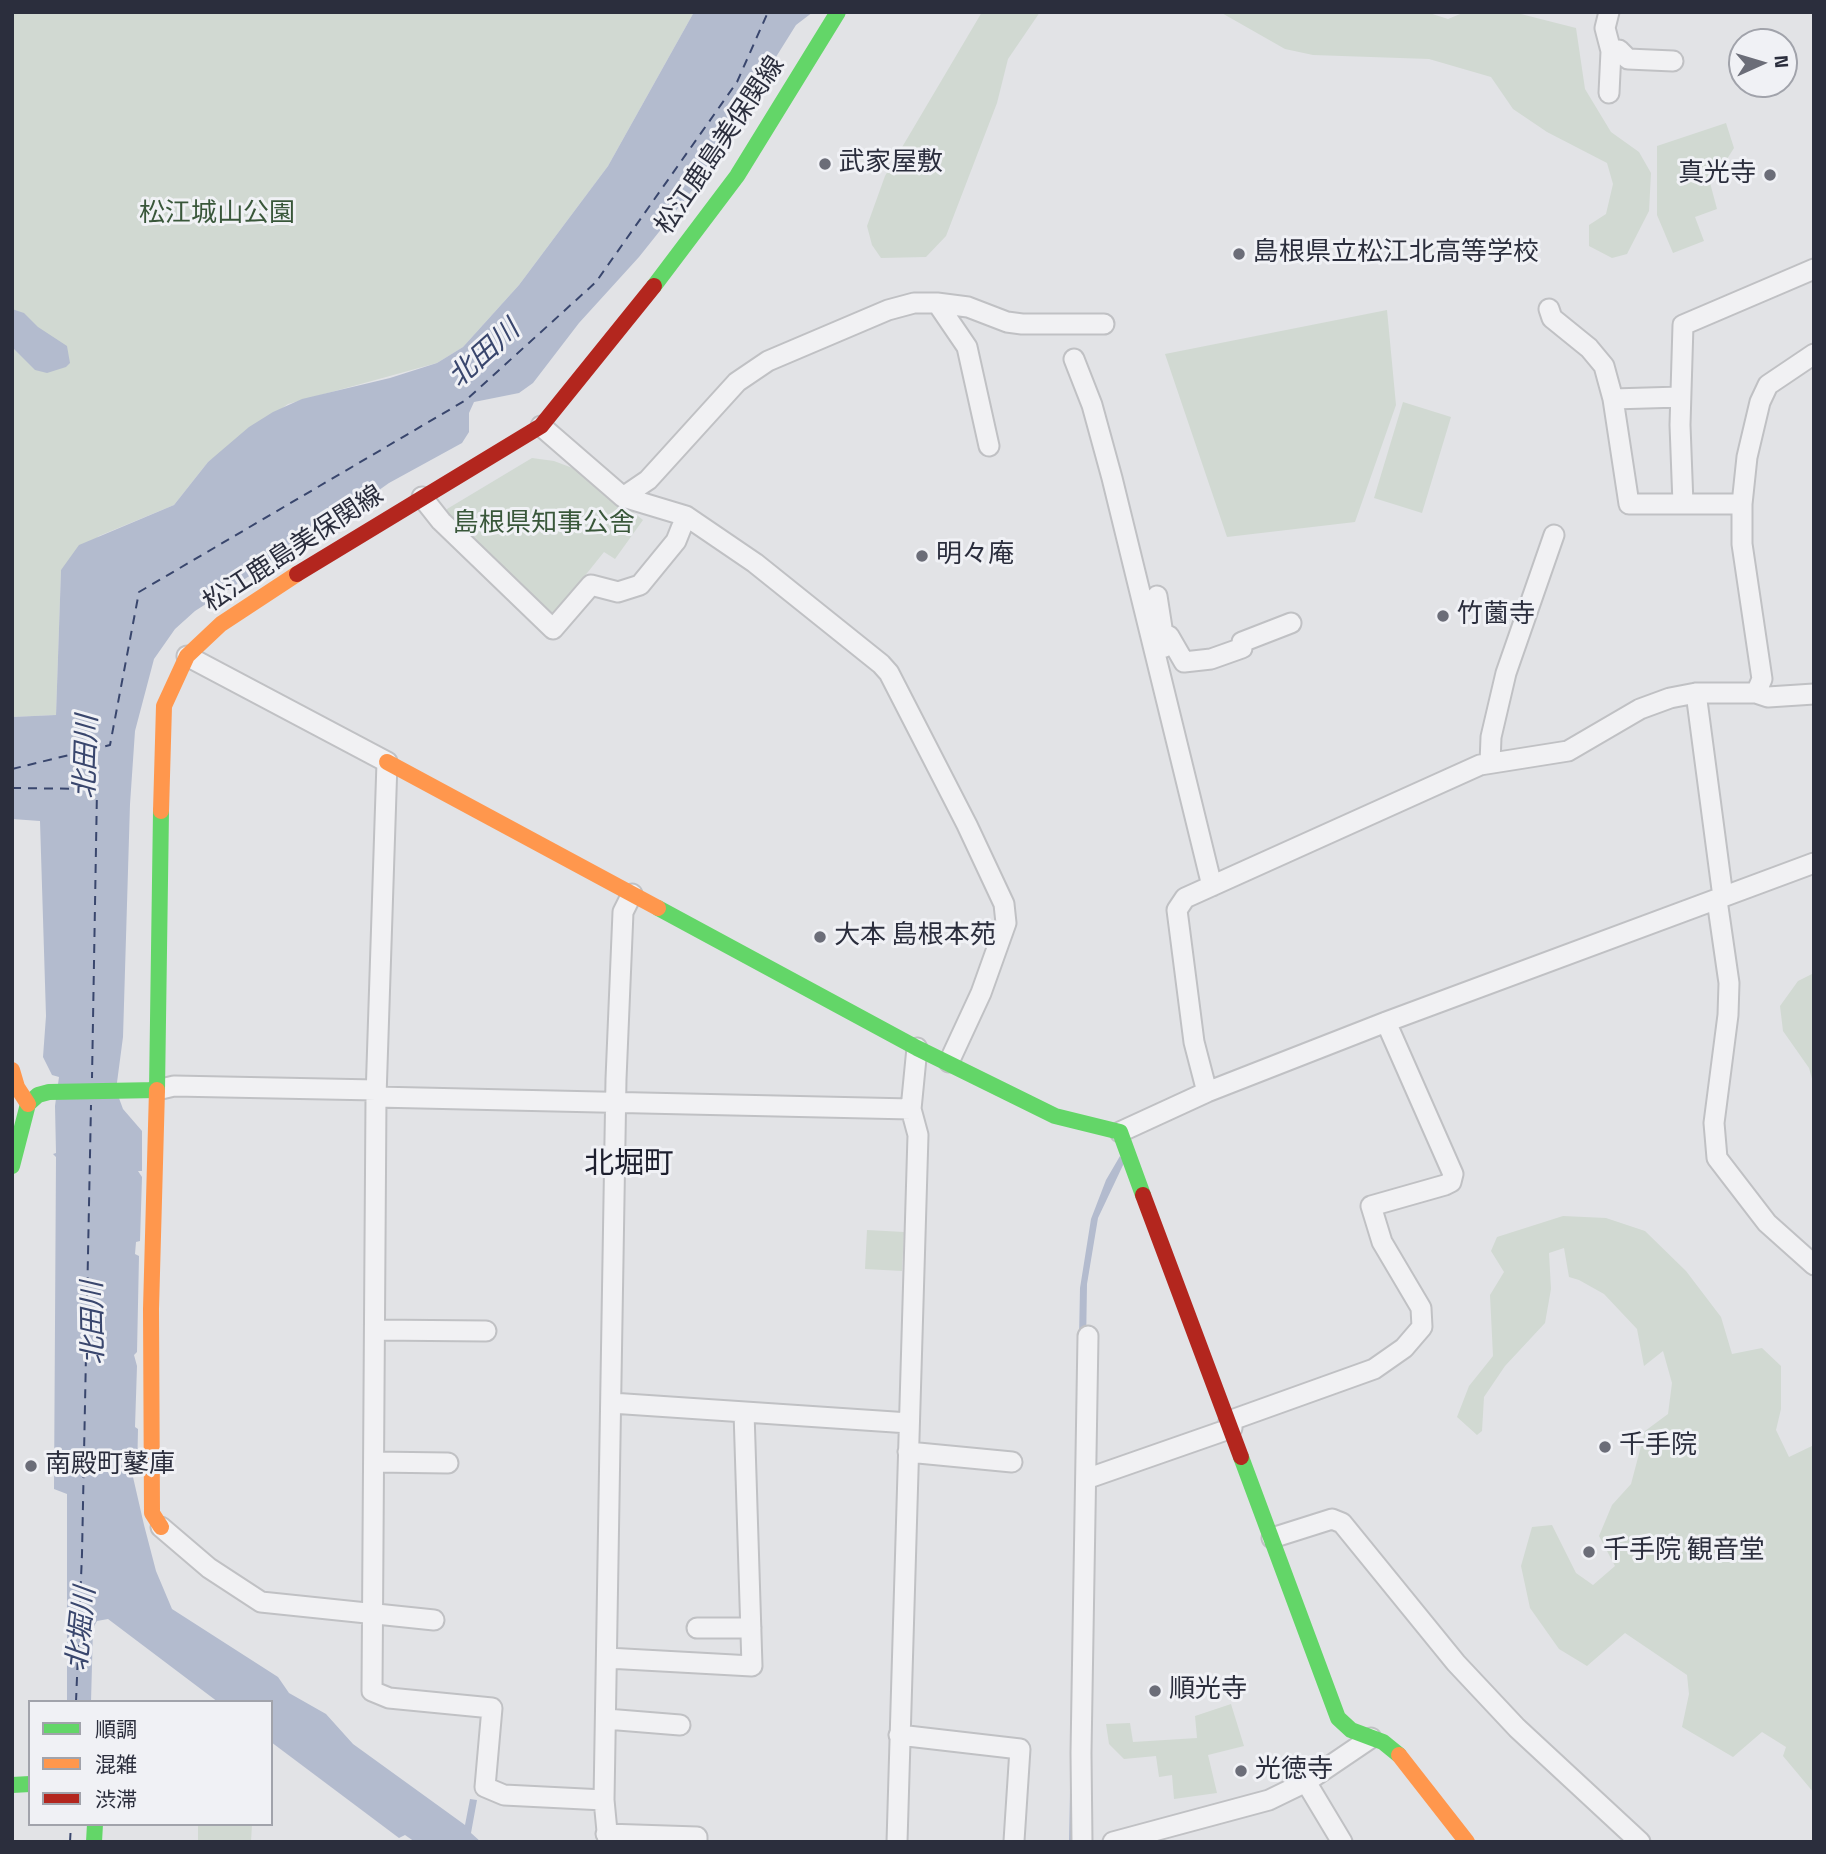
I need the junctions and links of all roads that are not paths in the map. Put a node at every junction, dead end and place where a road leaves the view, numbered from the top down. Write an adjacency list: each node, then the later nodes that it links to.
1 (838, 12): 15 (street, 松江鹿島美保関線)
2 (1609, 12): 4 (street)
3 (1653, 46): 4 (street)
4 (1615, 50): 5 (street); 6 (street)
5 (1673, 61)
6 (1609, 93)
7 (1814, 269): 13 (street)
8 (937, 303): 10 (street); 16 (street); 18 (street)
9 (1549, 309): 14 (street)
10 (1104, 324)
11 (1814, 354): 20 (street)
12 (1074, 359): 30 (street)
13 (1680, 397): 14 (street); 19 (street)
14 (1614, 399): 19 (street)
15 (541, 426): 17 (street, 松江鹿島美保関線); 18 (street)
16 (989, 446)
17 (422, 496): 21 (street); 26 (street, 松江鹿島美保関線)
18 (623, 497): 21 (street)
19 (1683, 504): 20 (street)
20 (1742, 504): 28 (street)
21 (686, 516): 39 (street)
22 (1554, 535): 32 (street)
23 (1157, 596): 25 (street)
24 (1291, 623): 25 (street)
25 (1163, 634): 30 (street)
26 (187, 656): 31 (street); 41 (street, 松江鹿島美保関線)
27 (1696, 693): 28 (street); 32 (street); 36 (street)
28 (1756, 693): 29 (street)
29 (1814, 694)
30 (1172, 732): 34 (street)
31 (387, 762): 35 (street); 43 (street)
32 (1490, 763): 34 (street)
33 (1814, 863): 36 (street)
34 (1212, 886): 42 (street)
35 (632, 894): 38 (street); 44 (street)
36 (1720, 899): 37 (street); 49 (street)
37 (1386, 1022): 42 (street); 56 (street)
38 (917, 1048): 39 (street); 46 (street)
39 (949, 1062): 47 (street)
40 (12, 1070): 45 (street)
41 (157, 1090): 43 (street); 45 (street); 62 (street, 松江鹿島美保関線)
42 (1207, 1092): 47 (street)
43 (376, 1094): 44 (street); 50 (street)
44 (617, 1100): 46 (street); 53 (street)
45 (28, 1104): 48 (street)
46 (911, 1109): 55 (street)
47 (1120, 1132): 56 (street)
48 (12, 1166)
49 (1814, 1265)
50 (375, 1330): 51 (street); 58 (street)
51 (486, 1331)
52 (1088, 1336): 61 (street)
53 (611, 1403): 54 (street); 68 (street)
54 (744, 1412): 55 (street); 67 (street)
55 (909, 1423): 57 (street)
56 (1231, 1424): 61 (street); 63 (street)
57 (908, 1452): 59 (street); 71 (street)
58 (374, 1462): 60 (street); 64 (street)
59 (1012, 1462)
60 (448, 1463)
61 (1086, 1479): 79 (street)
62 (161, 1527): 64 (street)
63 (1272, 1538): 72 (street); 83 (street)
64 (374, 1614): 65 (street); 74 (street)
65 (434, 1619)
66 (697, 1628): 67 (street)
67 (751, 1628): 68 (street)
68 (607, 1658): 69 (street)
69 (606, 1719): 70 (street); 74 (street)
70 (680, 1725)
71 (899, 1735): 76 (street); 78 (street)
72 (1371, 1738): 73 (street); 82 (street)
73 (1306, 1782): 80 (street); 81 (street)
74 (604, 1800): 75 (street)
75 (607, 1838): 77 (street)
76 (1014, 1841)
77 (697, 1842)
78 (897, 1842)
79 (1082, 1842)
80 (1113, 1842)
81 (1342, 1842)
82 (1467, 1842)
83 (1640, 1842)

